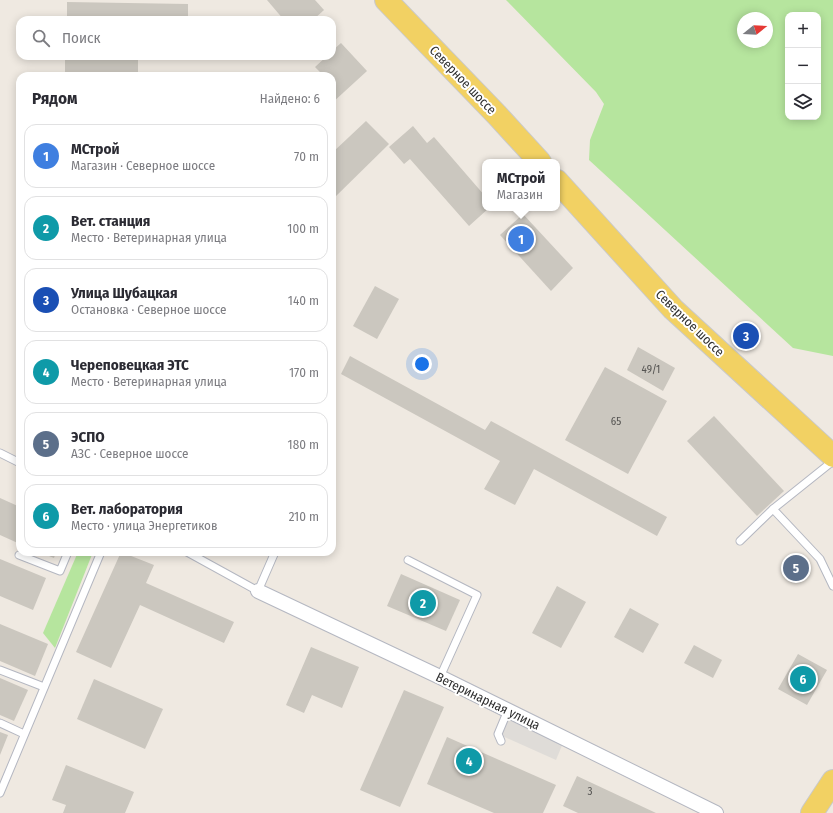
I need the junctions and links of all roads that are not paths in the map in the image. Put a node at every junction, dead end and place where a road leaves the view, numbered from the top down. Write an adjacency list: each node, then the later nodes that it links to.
1 (386, 0): 2 (main road, Северное шоссе)
2 (537, 159)
3 (560, 184): 5 (main road, Северное шоссе)
4 (0, 453): 7 (lane)
5 (833, 456)
6 (833, 460): 8 (lane)
7 (16, 461)
8 (773, 509): 9 (lane); 16 (lane)
9 (740, 540)
10 (24, 556): 11 (lane)
11 (66, 556)
12 (99, 556): 20 (lane)
13 (194, 556): 17 (lane)
14 (273, 556): 17 (lane)
15 (408, 560): 19 (lane)
16 (833, 586)
17 (258, 591): 19 (street, Ветеринарная улица)
18 (0, 670): 20 (lane)
19 (440, 677): 21 (street, Ветеринарная улица)
20 (44, 687): 23 (lane)
21 (508, 710): 24 (lane); 28 (street, Ветеринарная улица)
22 (0, 723): 23 (lane)
23 (24, 734): 26 (lane)
24 (501, 741)
25 (833, 780): 29 (main road)
26 (2, 782): 27 (lane)
27 (0, 793)
28 (716, 813)
29 (812, 813)

